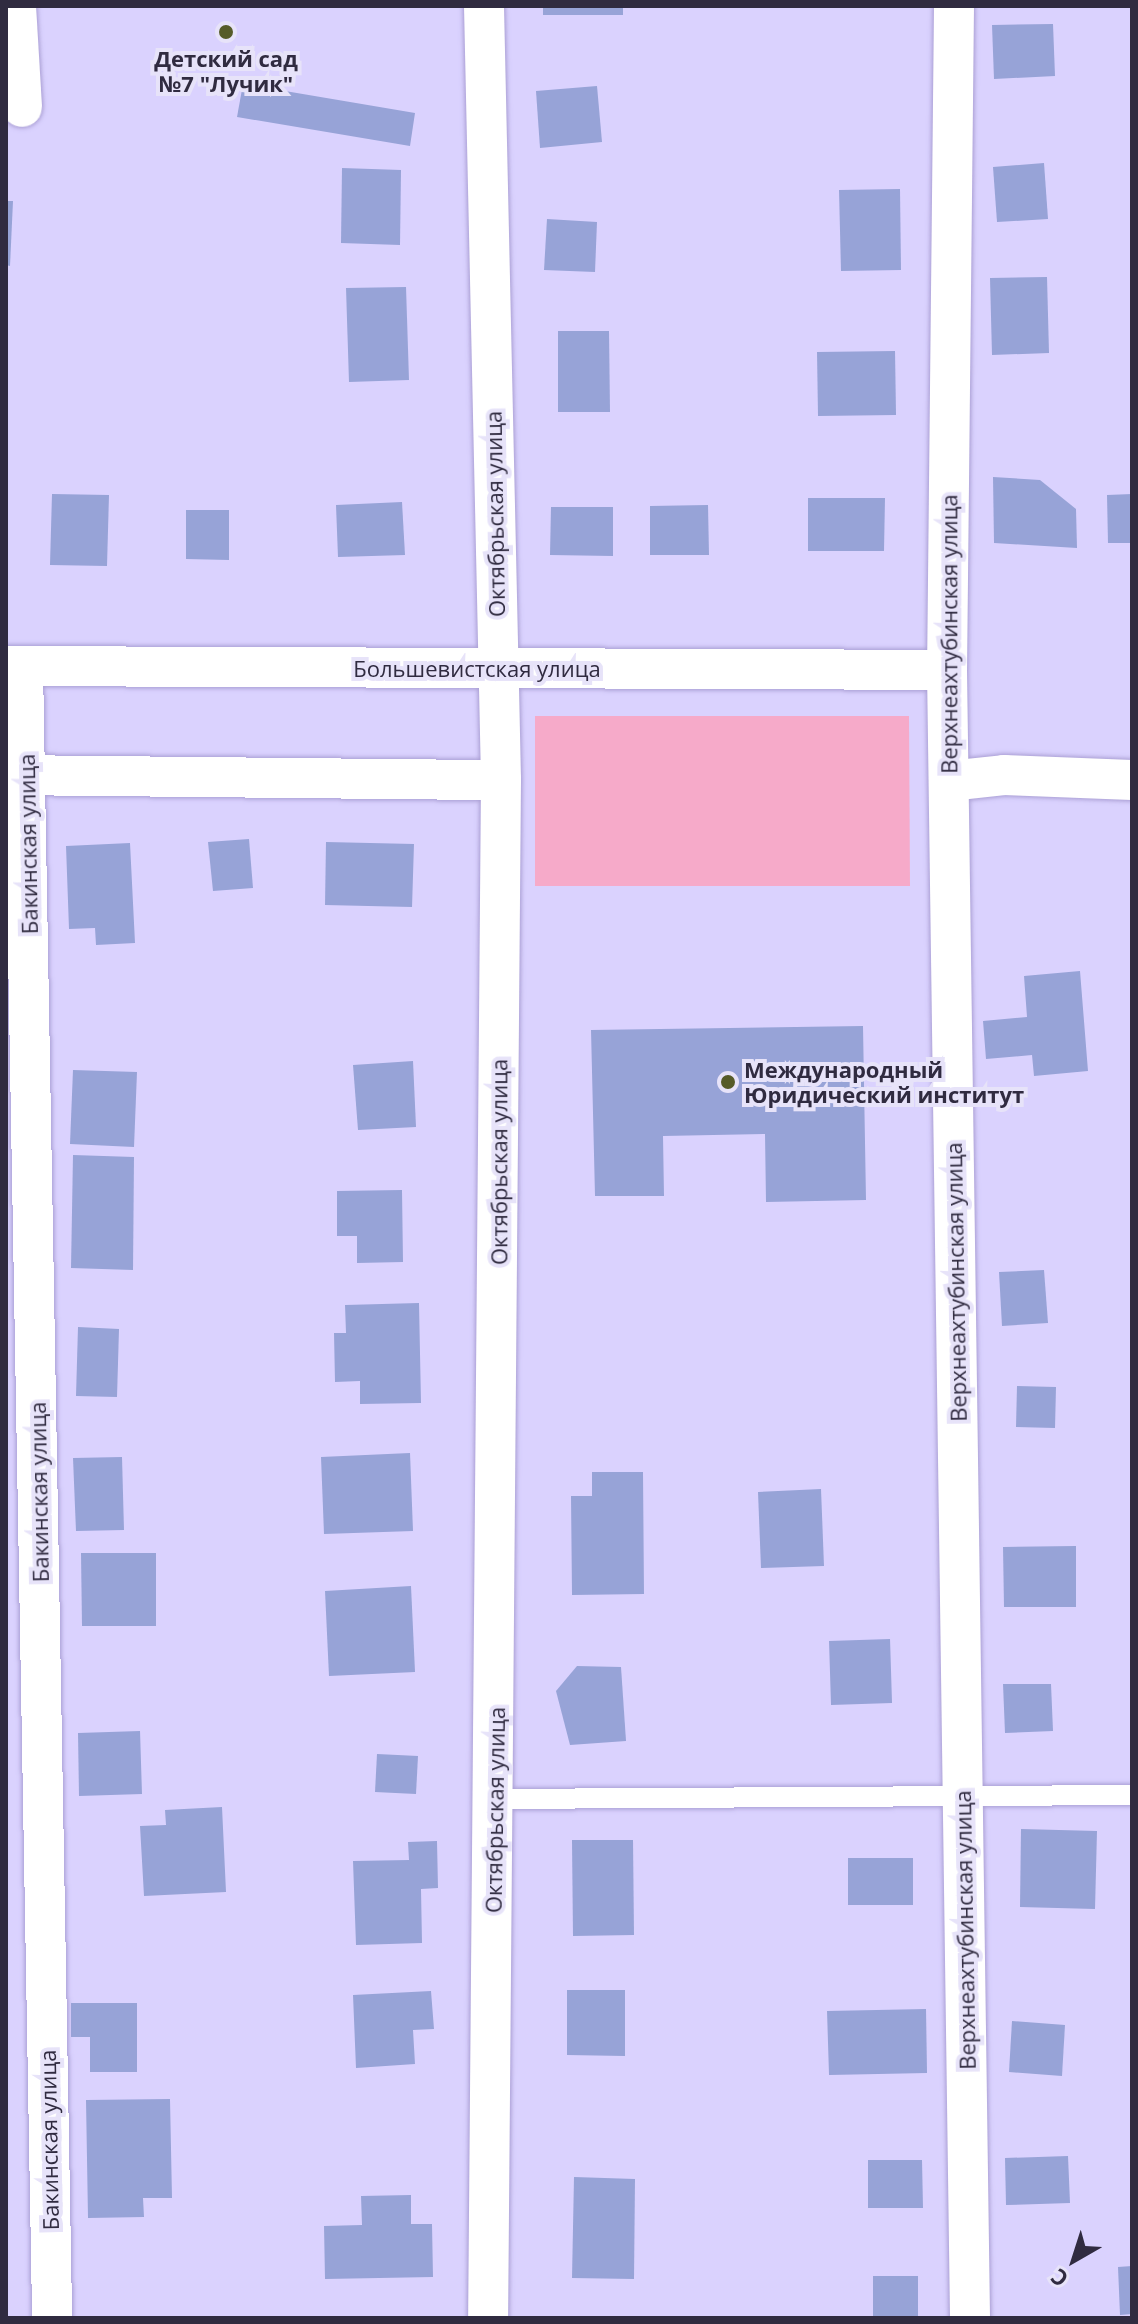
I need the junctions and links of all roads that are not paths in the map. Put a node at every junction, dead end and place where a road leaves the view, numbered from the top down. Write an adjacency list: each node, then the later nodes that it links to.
1 (16, 6): 4 (street)
2 (484, 6): 6 (street, Октябрьская улица)
3 (954, 6): 7 (street, Верхнеахтубинская улица)
4 (22, 107)
5 (14, 666): 6 (street, Большевистская улица); 8 (street, Бакинская улица)
6 (499, 670): 7 (street, Большевистская улица); 9 (street, Октябрьская улица)
7 (947, 670): 11 (street, Верхнеахтубинская улица)
8 (17, 775): 9 (street); 15 (street, Бакинская улица)
9 (501, 780): 14 (street, Октябрьская улица)
10 (1132, 780): 11 (street)
11 (949, 781): 13 (street, Верхнеахтубинская улица)
12 (1132, 1795): 13 (lane)
13 (963, 1798): 14 (lane); 17 (street, Верхнеахтубинская улица)
14 (496, 1799): 16 (street, Октябрьская улица)
15 (52, 2318)
16 (488, 2318)
17 (970, 2318)

